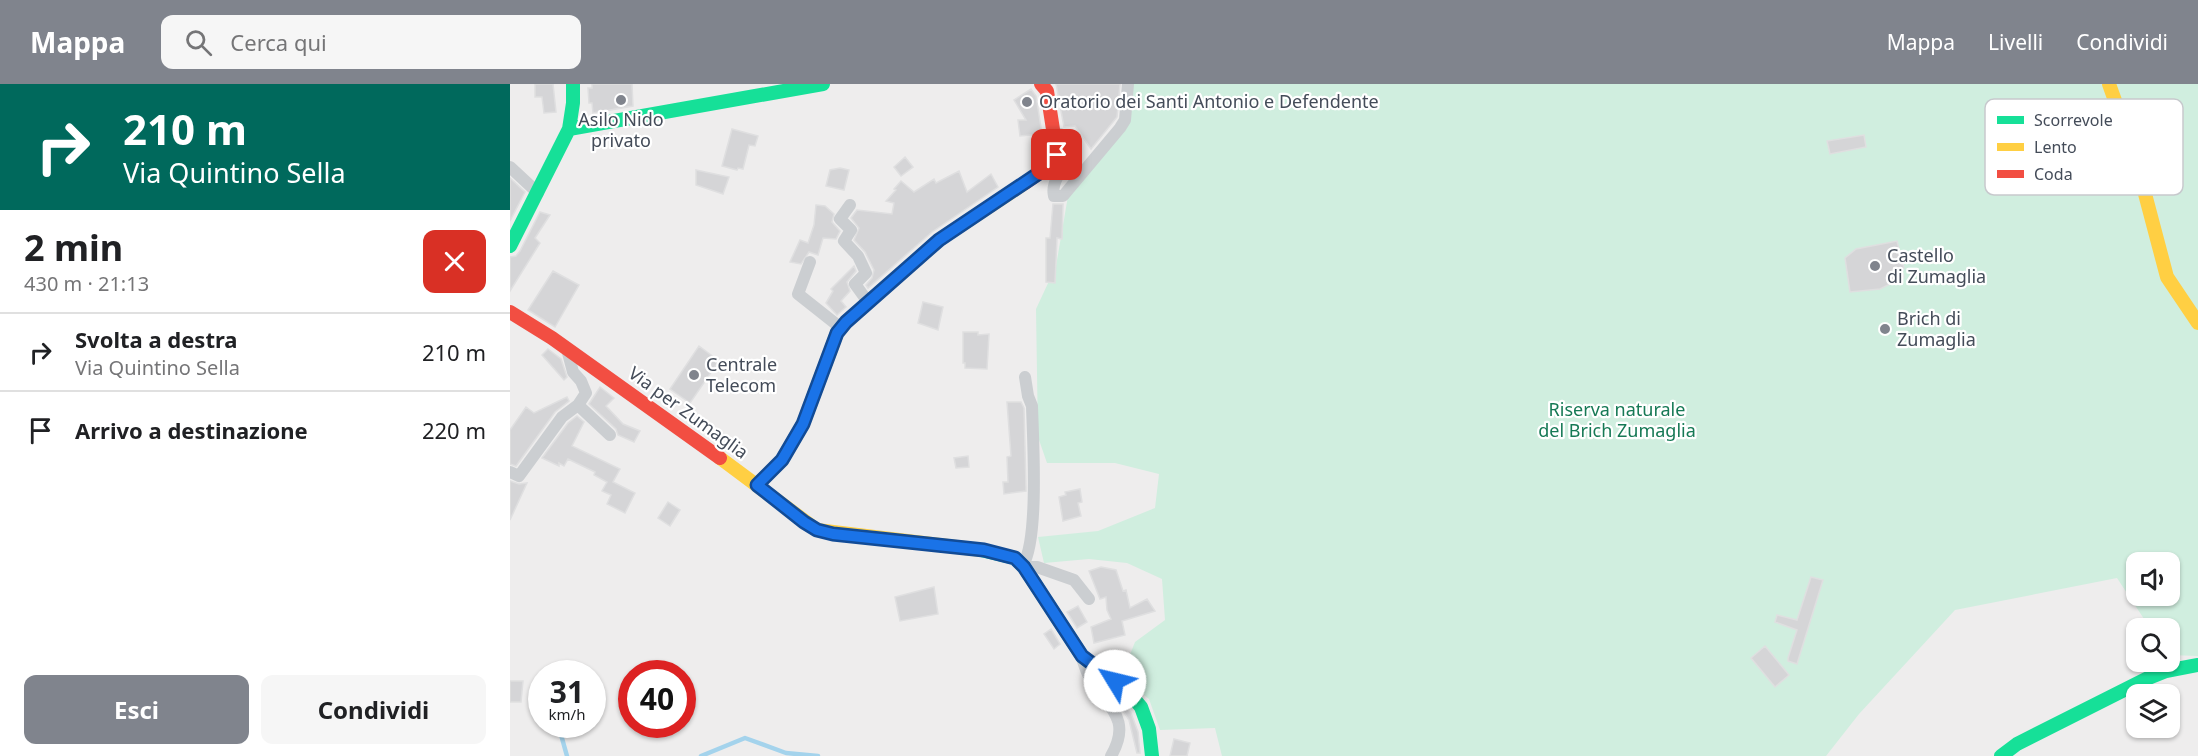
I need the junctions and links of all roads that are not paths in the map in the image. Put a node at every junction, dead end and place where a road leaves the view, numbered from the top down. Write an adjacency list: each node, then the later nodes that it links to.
1 (573, 84): 7 (street)
2 (823, 84): 7 (street)
3 (1041, 84): 8 (street)
4 (1128, 84): 8 (street)
5 (2109, 84): 6 (street)
6 (2114, 99)
7 (569, 129): 10 (street)
8 (1055, 135): 15 (street)
9 (510, 167): 10 (street)
10 (538, 193): 13 (street)
11 (2145, 195): 17 (street)
12 (850, 205): 15 (street)
13 (510, 246)
14 (810, 262): 18 (street)
15 (868, 303): 18 (street)
16 (510, 312): 19 (street, Via per Zumaglia)
17 (2198, 323)
18 (841, 328): 24 (street)
19 (567, 349): 21 (street); 24 (street, Via per Zumaglia)
20 (1025, 377): 25 (street)
21 (578, 405): 22 (street); 23 (street)
22 (610, 435)
23 (510, 472)
24 (757, 485): 25 (street, Via per Zumaglia)
25 (1023, 566): 26 (street); 27 (street)
26 (1089, 599)
27 (1081, 654): 29 (street); 30 (street)
28 (2198, 665): 31 (street)
29 (1111, 756)
30 (1152, 756)
31 (2001, 756)

